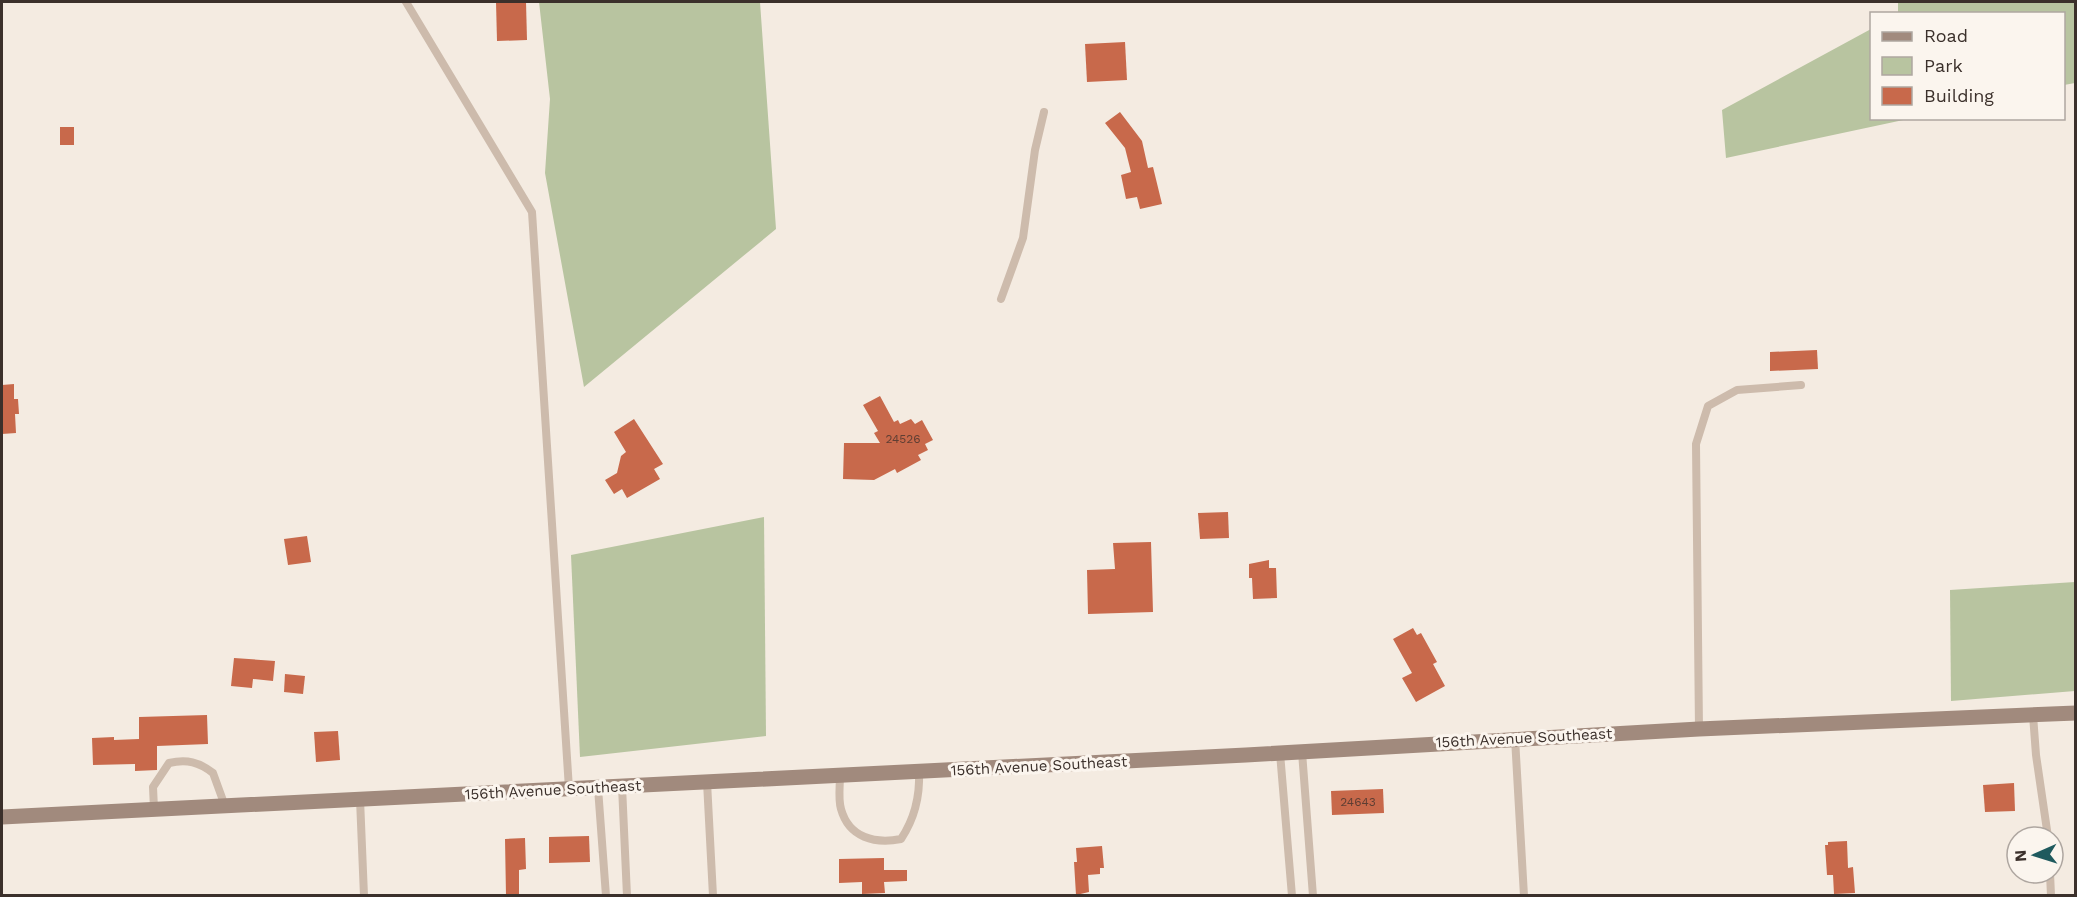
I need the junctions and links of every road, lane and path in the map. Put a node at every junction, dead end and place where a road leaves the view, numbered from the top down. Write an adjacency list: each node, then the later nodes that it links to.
1 (406, 2): 16 (lane)
2 (1044, 112): 3 (lane)
3 (1001, 299)
4 (1801, 385): 7 (lane)
5 (2076, 713): 6 (street, 156th Avenue Southeast)
6 (2033, 715): 7 (street, 156th Avenue Southeast); 21 (lane)
7 (1699, 729): 8 (street, 156th Avenue Southeast)
8 (1515, 738): 9 (street, 156th Avenue Southeast); 28 (lane)
9 (1302, 752): 10 (street, 156th Avenue Southeast); 27 (lane)
10 (1280, 753): 11 (street, 156th Avenue Southeast); 26 (lane)
11 (920, 772): 12 (street, 156th Avenue Southeast); 12 (lane)
12 (840, 776): 13 (street, 156th Avenue Southeast)
13 (707, 782): 14 (street, 156th Avenue Southeast); 25 (lane)
14 (622, 786): 15 (street, 156th Avenue Southeast); 24 (lane)
15 (598, 788): 16 (street, 156th Avenue Southeast); 23 (lane)
16 (569, 789): 17 (street, 156th Avenue Southeast)
17 (360, 799): 18 (street, 156th Avenue Southeast); 22 (lane)
18 (225, 806): 19 (street, 156th Avenue Southeast); 19 (lane)
19 (154, 809): 20 (street, 156th Avenue Southeast)
20 (2, 817)
21 (2046, 825)
22 (364, 896)
23 (606, 896)
24 (627, 896)
25 (713, 896)
26 (1292, 896)
27 (1313, 896)
28 (1524, 896)

